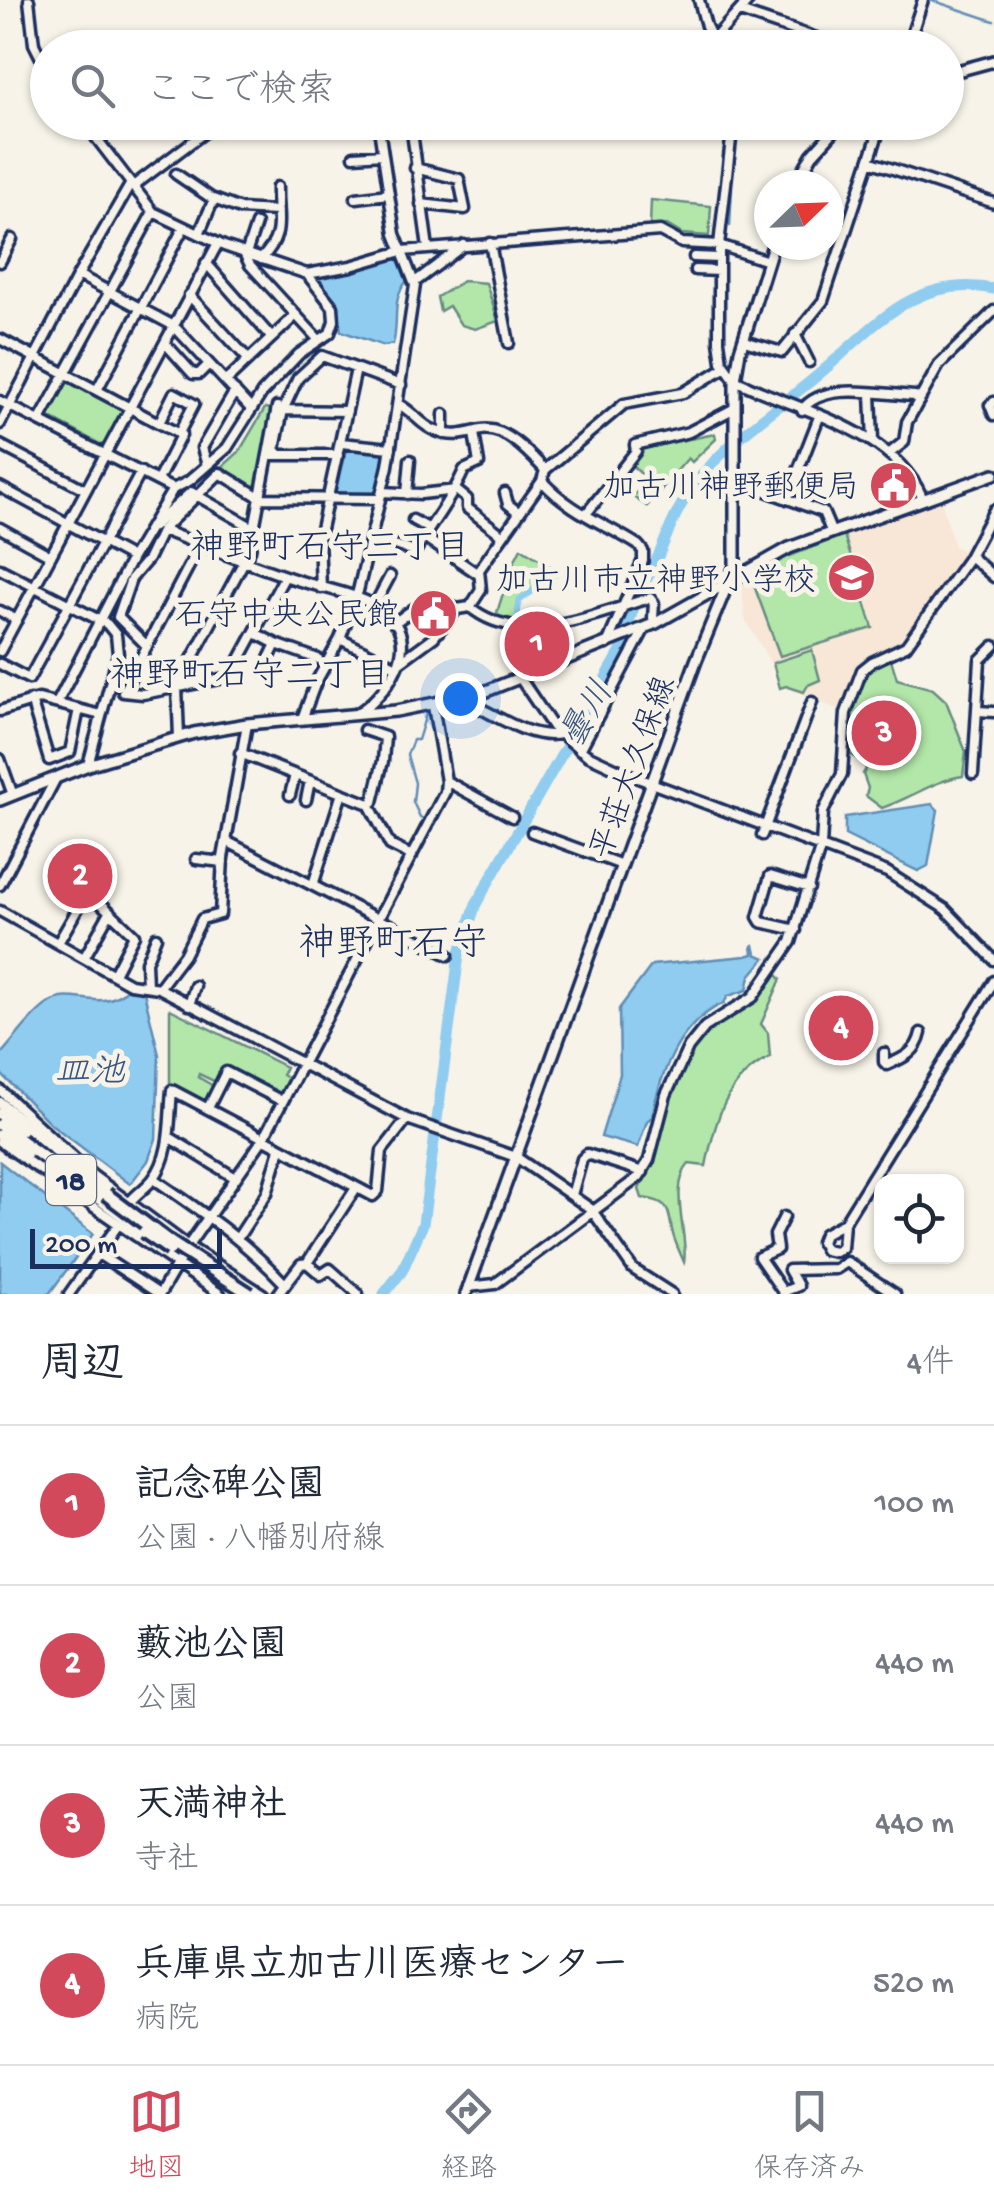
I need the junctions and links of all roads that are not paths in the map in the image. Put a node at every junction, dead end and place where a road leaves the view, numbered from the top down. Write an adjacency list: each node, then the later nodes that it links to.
1 (29, 0): 6 (street)
2 (699, 0): 7 (street)
3 (749, 0): 5 (street)
4 (923, 0): 10 (street)
5 (740, 12): 8 (street); 9 (street)
6 (32, 30)
7 (710, 30)
8 (726, 30)
9 (793, 30)
10 (913, 30)
11 (994, 61): 12 (main road)
12 (964, 69)
13 (97, 140): 26 (street)
14 (193, 140): 26 (street)
15 (380, 140): 20 (street)
16 (416, 140): 23 (street)
17 (731, 140): 41 (street)
18 (826, 140): 24 (main road)
19 (876, 140): 22 (street)
20 (382, 154): 21 (street); 28 (street)
21 (354, 156)
22 (868, 161): 31 (street); 63 (street)
23 (415, 168): 32 (street); 32 (street)
24 (803, 170)
25 (176, 174): 30 (street)
26 (131, 186): 34 (street); 55 (street)
27 (277, 186): 33 (street)
28 (388, 194): 29 (street); 44 (street)
29 (356, 198)
30 (214, 200): 33 (street); 37 (street)
31 (994, 203)
32 (422, 204): 43 (street)
33 (276, 211): 48 (street)
34 (153, 212): 36 (street); 57 (street)
35 (256, 224): 45 (street)
36 (184, 227): 37 (street); 59 (street)
37 (198, 234): 39 (street)
38 (12, 239): 50 (street)
39 (218, 243): 45 (street); 51 (street)
40 (490, 243): 41 (street); 42 (street); 69 (street)
41 (719, 245): 47 (street); 49 (street)
42 (464, 246): 43 (street); 56 (street)
43 (428, 248): 44 (street)
44 (402, 251): 54 (street); 56 (street)
45 (245, 254): 48 (street); 61 (street)
46 (694, 257): 47 (street)
47 (719, 258): 53 (street)
48 (261, 259): 54 (street)
49 (768, 261): 67 (main road, 平荘大久保線)
50 (0, 262)
51 (206, 263): 58 (street); 64 (street)
52 (695, 270): 53 (street)
53 (720, 271): 74 (street)
54 (307, 274): 66 (street)
55 (78, 275): 57 (street); 70 (street)
56 (415, 282): 79 (street)
57 (110, 292): 59 (street); 76 (street)
58 (188, 295): 62 (street); 71 (street)
59 (141, 309): 62 (street); 80 (street)
60 (994, 311): 83 (street)
61 (296, 315): 64 (street); 66 (street)
62 (174, 326): 68 (street); 73 (street)
63 (795, 334): 67 (street); 72 (street)
64 (271, 337): 71 (street)
65 (0, 339): 70 (street)
66 (318, 339): 90 (street)
67 (744, 341): 77 (main road, 平荘大久保線)
68 (164, 343): 73 (street); 88 (street)
69 (509, 343)
70 (36, 358): 76 (street); 87 (street)
71 (248, 359): 78 (street)
72 (809, 362)
73 (209, 364): 78 (street)
74 (724, 368): 77 (street); 114 (street)
75 (356, 369): 79 (street); 89 (street); 93 (street)
76 (67, 374): 80 (street); 97 (street)
77 (735, 380): 91 (main road, 平荘大久保線); 92 (street)
78 (226, 381): 81 (street)
79 (400, 385): 86 (street)
80 (97, 390): 88 (street)
81 (235, 391): 90 (street); 113 (street)
82 (871, 394): 83 (street); 92 (street); 103 (street)
83 (920, 400): 108 (street)
84 (0, 401): 87 (street)
85 (994, 402): 95 (street)
86 (398, 404): 102 (street); 106 (street)
87 (10, 406): 97 (street); 99 (street)
88 (131, 408): 98 (street); 107 (street)
89 (280, 408): 93 (street); 109 (street); 110 (street)
90 (252, 409): 113 (street)
91 (735, 409): 118 (main road, 平荘大久保線); 134 (street)
92 (799, 409): 96 (street)
93 (346, 412): 104 (street)
94 (444, 414): 102 (street)
95 (994, 415)
96 (818, 417): 103 (street); 131 (street)
97 (40, 420): 107 (street)
98 (159, 423): 100 (street); 100 (street)
99 (0, 424)
100 (179, 433): 117 (street)
101 (474, 433): 102 (street); 114 (street); 123 (street)
102 (444, 434)
103 (873, 441): 108 (street)
104 (341, 443): 106 (street); 111 (street)
105 (0, 446): 122 (street)
106 (390, 448): 127 (street)
107 (106, 453): 115 (street); 122 (street)
108 (890, 453): 130 (street)
109 (280, 454): 110 (street); 111 (street)
110 (268, 455): 128 (street)
111 (338, 455): 129 (street)
112 (410, 460): 125 (street)
113 (207, 464): 121 (street)
114 (545, 470): 119 (street)
115 (141, 472): 117 (street); 145 (street)
116 (994, 474): 130 (main road)
117 (158, 480): 121 (street)
118 (736, 480): 131 (street); 155 (main road, 平荘大久保線)
119 (542, 481): 133 (street); 134 (street)
120 (0, 487): 136 (street)
121 (172, 489): 141 (street)
122 (86, 490): 136 (street)
123 (456, 490): 125 (street); 142 (street); 143 (street)
124 (506, 493): 133 (street)
125 (407, 494): 127 (street)
126 (198, 496): 128 (street); 138 (street); 139 (street); 141 (street)
127 (381, 496): 129 (street); 144 (street)
128 (261, 498): 129 (street); 138 (street)
129 (328, 498): 158 (street)
130 (922, 498): 140 (main road)
131 (787, 499): 140 (street)
132 (994, 510): 148 (street)
133 (518, 512): 143 (street)
134 (586, 514): 162 (street)
135 (413, 520): 142 (street)
136 (69, 523): 145 (street); 147 (street)
137 (0, 528): 147 (street)
138 (255, 529): 150 (street)
139 (162, 530): 146 (street); 173 (street)
140 (831, 531): 155 (main road)
141 (147, 532): 149 (street)
142 (426, 532): 144 (street); 152 (street)
143 (502, 535): 152 (street)
144 (371, 537): 159 (street)
145 (103, 541): 149 (street); 160 (street)
146 (200, 544): 150 (street); 173 (street)
147 (51, 556): 157 (street)
148 (970, 556): 156 (street); 220 (street)
149 (132, 558): 167 (street)
150 (244, 560): 153 (street); 183 (street)
151 (0, 568): 157 (street)
152 (478, 574): 163 (street)
153 (284, 576): 158 (street); 171 (street)
154 (390, 576): 161 (street)
155 (733, 577): 169 (main road); 209 (main road, 平荘大久保線)
156 (994, 577)
157 (35, 586): 160 (street); 166 (street)
158 (321, 588): 159 (street)
159 (355, 598): 161 (street); 172 (street)
160 (69, 603): 167 (street); 179 (street)
161 (374, 606): 168 (street)
162 (622, 606): 163 (street); 169 (street); 175 (street)
163 (470, 607): 164 (street)
164 (457, 609): 168 (street); 180 (street)
165 (0, 610): 166 (street)
166 (17, 620): 177 (street)
167 (100, 620): 187 (street); 194 (street)
168 (394, 623): 180 (street)
169 (656, 623): 170 (main road)
170 (645, 628): 175 (main road); 200 (street)
171 (255, 633): 174 (street); 183 (street)
172 (340, 639): 180 (street); 195 (street)
173 (146, 644): 183 (street)
174 (276, 644): 178 (street); 181 (street)
175 (606, 646): 182 (main road)
176 (994, 646): 191 (street)
177 (0, 650)
178 (318, 659)
179 (0, 664)
180 (398, 665): 193 (street)
181 (263, 672)
182 (520, 678): 184 (main road); 198 (street)
183 (177, 687): 199 (street)
184 (470, 697): 188 (main road); 198 (street)
185 (31, 700): 187 (street); 189 (street); 190 (street)
186 (812, 702): 217 (street)
187 (57, 703): 189 (street)
188 (432, 706): 193 (main road); 208 (street)
189 (79, 709): 194 (street)
190 (0, 710)
191 (978, 711): 192 (street); 204 (street)
192 (994, 712)
193 (356, 714): 195 (main road)
194 (101, 715): 203 (street)
195 (302, 719): 196 (main road)
196 (247, 724): 199 (main road); 201 (street)
197 (364, 730): 215 (street)
198 (560, 734): 200 (street)
199 (179, 737): 203 (main road)
200 (580, 750): 209 (street)
201 (240, 754): 205 (street); 219 (street)
202 (0, 759): 211 (street)
203 (88, 765): 206 (main road)
204 (973, 774)
205 (295, 775): 207 (street); 212 (street)
206 (57, 776): 211 (main road); 225 (street)
207 (310, 781): 210 (street); 214 (street)
208 (446, 781): 216 (street); 221 (street)
209 (652, 784): 217 (street); 224 (main road, 平荘大久保線)
210 (342, 793): 215 (street); 226 (street)
211 (13, 795): 213 (main road)
212 (290, 795)
213 (0, 800)
214 (306, 800)
215 (370, 804): 221 (street)
216 (512, 817)
217 (763, 831): 220 (street)
218 (532, 832): 224 (street)
219 (226, 841): 223 (street); 226 (street)
220 (820, 846): 227 (street); 236 (street)
221 (412, 856): 230 (street)
222 (196, 858): 223 (street)
223 (223, 862): 241 (street)
224 (622, 865): 257 (main road, 平荘大久保線)
225 (0, 885)
226 (312, 885): 230 (street)
227 (809, 888): 231 (street); 231 (street)
228 (0, 910): 233 (street)
229 (110, 912): 233 (street); 235 (street); 237 (street)
230 (378, 918): 234 (street); 245 (street)
231 (796, 930): 258 (street)
232 (156, 937): 239 (street)
233 (58, 943): 235 (street)
234 (448, 955)
235 (84, 958): 237 (street)
236 (994, 960)
237 (114, 974): 239 (street)
238 (994, 981): 268 (street)
239 (147, 986): 241 (street)
240 (195, 986): 242 (street)
241 (159, 988): 242 (street)
242 (189, 1005): 245 (street)
243 (921, 1033): 244 (street)
244 (884, 1053)
245 (302, 1066): 247 (street); 251 (street)
246 (0, 1090): 264 (street)
247 (282, 1101): 249 (street); 255 (street)
248 (0, 1103): 262 (highway, 18)
249 (208, 1108): 253 (street); 255 (street)
250 (0, 1114): 262 (highway, 18)
251 (407, 1119): 257 (street); 261 (street)
252 (0, 1125): 270 (highway, 18)
253 (169, 1137): 259 (street); 260 (street)
254 (0, 1138): 269 (street); 270 (highway, 18)
255 (263, 1139): 256 (street); 259 (street)
256 (280, 1149): 261 (street); 271 (street)
257 (516, 1156): 263 (street); 277 (main road, 平荘大久保線)
258 (643, 1172): 263 (street); 265 (street)
259 (234, 1178): 266 (street)
260 (154, 1179): 264 (street); 266 (street)
261 (356, 1188): 274 (street)
262 (106, 1194): 282 (highway, 18, bridge)
263 (572, 1195): 265 (street)
264 (129, 1203): 272 (street)
265 (594, 1214): 277 (street); 286 (street)
266 (209, 1217): 271 (street); 272 (street)
267 (784, 1217): 287 (street)
268 (844, 1223)
269 (118, 1225): 273 (street); 275 (street)
270 (144, 1232): 281 (highway, 18, bridge)
271 (237, 1239): 276 (street)
272 (188, 1246): 275 (street); 283 (street)
273 (98, 1254): 278 (street); 279 (street)
274 (306, 1263): 276 (street); 285 (street)
275 (178, 1266): 279 (street); 280 (street)
276 (284, 1283): 284 (street)
277 (467, 1290)
278 (73, 1292)
279 (160, 1294)
280 (220, 1294)
281 (238, 1294)
282 (250, 1294)
283 (263, 1294)
284 (278, 1294)
285 (358, 1294)
286 (672, 1294)
287 (895, 1294)

